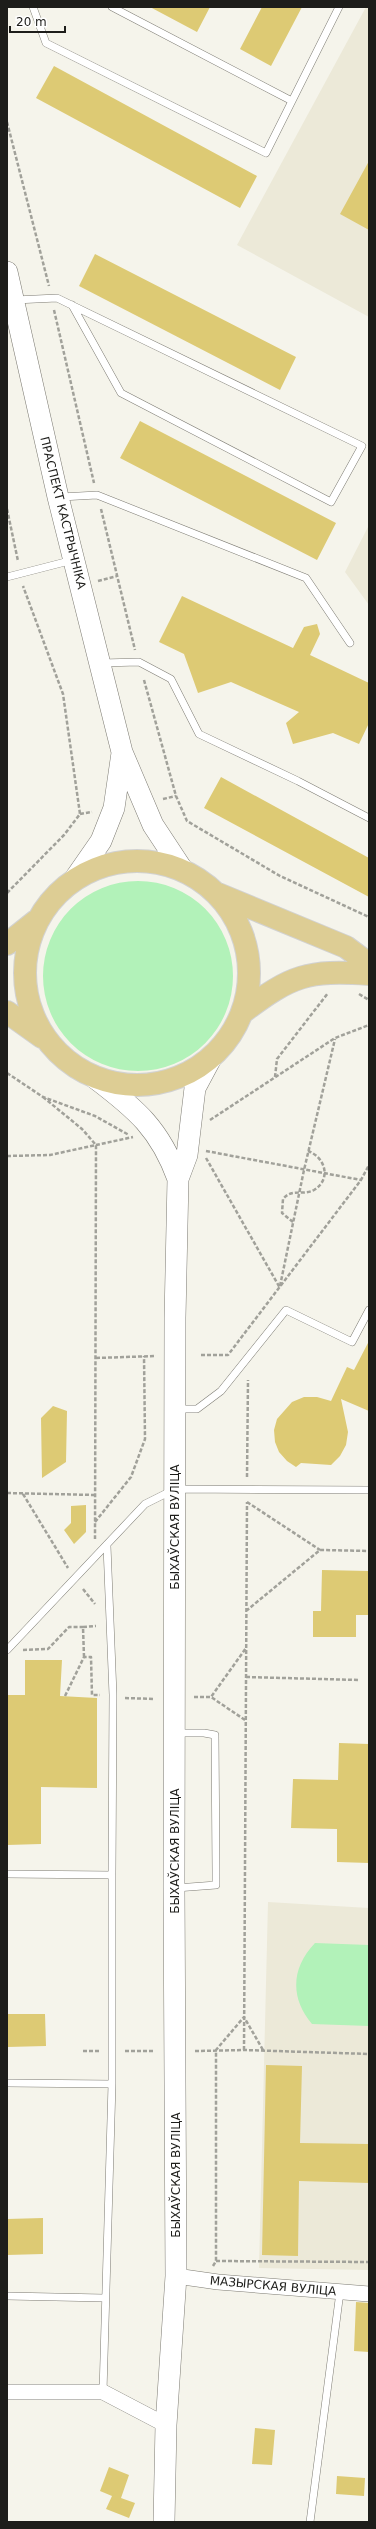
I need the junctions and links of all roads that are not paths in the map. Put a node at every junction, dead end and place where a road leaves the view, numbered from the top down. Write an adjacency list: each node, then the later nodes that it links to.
1 (33, 7): 4 (lane)
2 (112, 7): 4 (lane)
3 (340, 7): 4 (lane)
4 (290, 100)
5 (7, 272): 6 (main road, ПРАСПЕКТ КАСТРЫЧНІКА)
6 (13, 300): 7 (lane); 8 (main road, ПРАСПЕКТ КАСТРЫЧНІКА)
7 (72, 305): 7 (lane)
8 (58, 497): 9 (main road, ПРАСПЕКТ КАСТРЫЧНІКА); 11 (lane)
9 (75, 560): 10 (lane); 12 (main road, ПРАСПЕКТ КАСТРЫЧНІКА)
10 (7, 577)
11 (350, 644)
12 (100, 663): 13 (main road, ПРАСПЕКТ КАСТРЫЧНІКА); 14 (lane)
13 (122, 752): 15 (main road, ПРАСПЕКТ КАСТРЫЧНІКА); 16 (main road, ПРАСПЕКТ КАСТРЫЧНІКА)
14 (369, 818)
15 (182, 869): 16 (main road); 17 (main road)
16 (76, 877): 18 (main road)
17 (218, 894): 20 (main road); 23 (main road)
18 (36, 921): 19 (main road); 24 (main road)
19 (7, 944)
20 (369, 964)
21 (369, 974): 23 (main road)
22 (7, 1012): 24 (main road)
23 (243, 1012): 25 (main road)
24 (44, 1039): 26 (main road)
25 (210, 1060): 26 (main road); 27 (main road, БЫХАЎСКАЯ ВУЛІЦА)
26 (94, 1078): 27 (main road, БЫХАЎСКАЯ ВУЛІЦА)
27 (178, 1179): 29 (main road, БЫХАЎСКАЯ ВУЛІЦА)
28 (369, 1310): 29 (lane)
29 (176, 1409): 30 (main road, БЫХАЎСКАЯ ВУЛІЦА)
30 (175, 1489): 31 (lane); 32 (lane); 34 (main road, БЫХАЎСКАЯ ВУЛІЦА)
31 (369, 1490)
32 (107, 1546): 33 (lane); 36 (lane)
33 (7, 1650)
34 (175, 1733): 37 (main road, БЫХАЎСКАЯ ВУЛІЦА); 37 (lane)
35 (7, 1874): 36 (lane)
36 (112, 1875): 39 (lane)
37 (174, 1888): 40 (main road, БЫХАЎСКАЯ ВУЛІЦА)
38 (7, 2083): 39 (lane)
39 (112, 2084): 44 (lane)
40 (176, 2276): 41 (street, МАЗЫРСКАЯ ВУЛІЦА); 47 (main road, БЫХАЎСКАЯ ВУЛІЦА)
41 (340, 2292): 42 (street, МАЗЫРСКАЯ ВУЛІЦА); 49 (lane)
42 (369, 2294)
43 (7, 2296): 44 (lane)
44 (104, 2298): 46 (lane)
45 (7, 2392): 46 (street)
46 (102, 2392): 47 (street)
47 (166, 2425): 48 (main road, БЫХАЎСКАЯ ВУЛІЦА)
48 (164, 2522)
49 (310, 2522)

